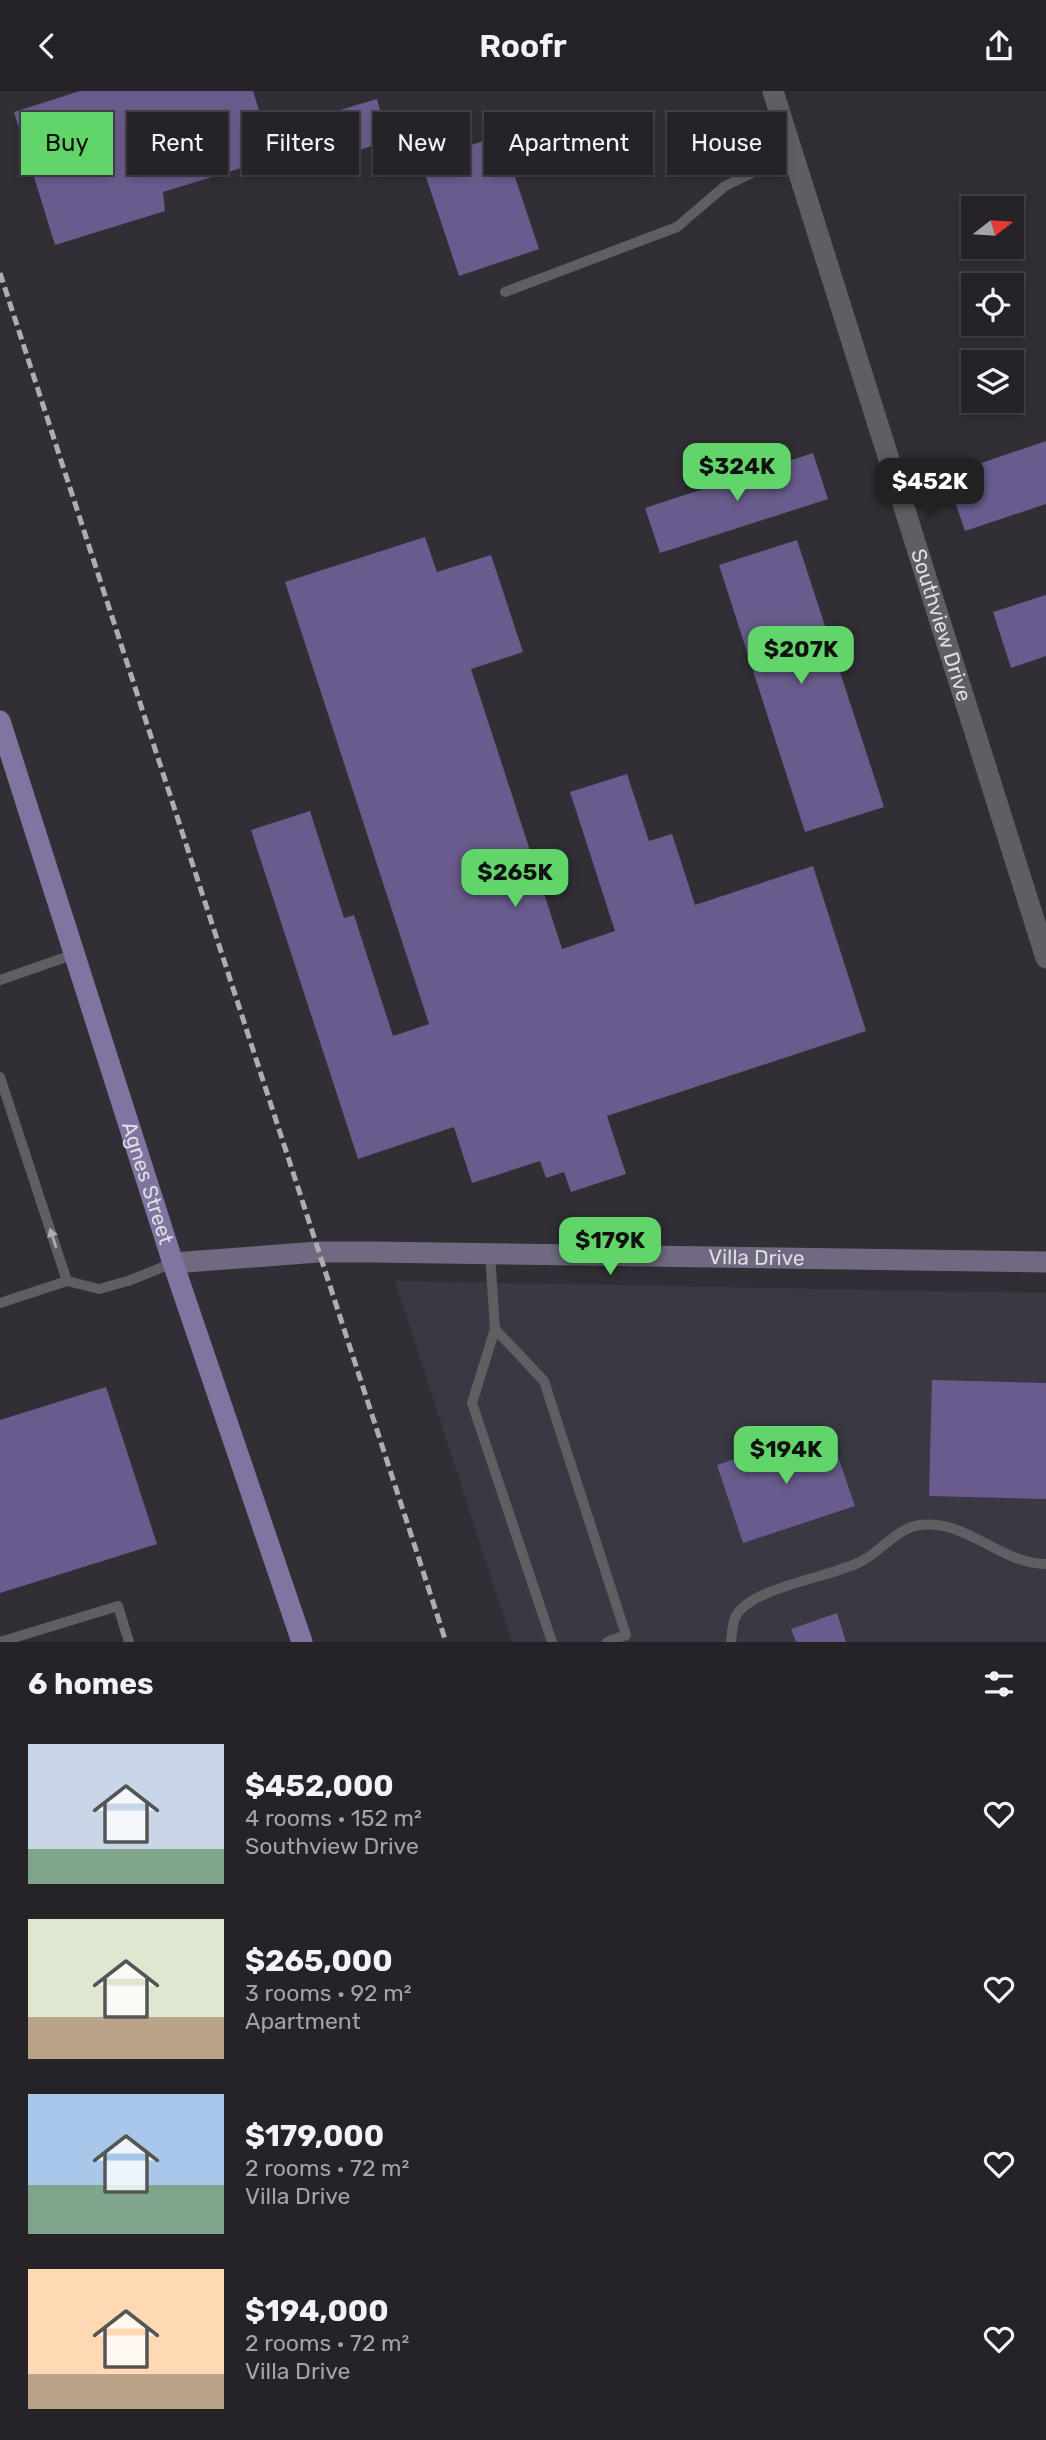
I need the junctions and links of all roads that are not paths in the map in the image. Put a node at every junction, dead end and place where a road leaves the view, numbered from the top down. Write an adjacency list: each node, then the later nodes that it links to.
1 (773, 91): 2 (street, Southview Drive)
2 (793, 153): 3 (lane); 6 (street, Southview Drive)
3 (505, 292)
4 (0, 720): 5 (main road, Agnes Street)
5 (75, 954): 7 (lane); 11 (main road, Agnes Street)
6 (1046, 958)
7 (0, 980)
8 (0, 1077): 12 (lane, one-way to 8)
9 (489, 1254): 10 (street, Villa Drive); 11 (street, Villa Drive); 14 (lane)
10 (1046, 1262)
11 (173, 1263): 12 (lane); 18 (main road, Agnes Street)
12 (67, 1281): 13 (lane)
13 (0, 1303)
14 (495, 1329): 19 (lane); 20 (lane)
15 (1046, 1564): 21 (lane)
16 (0, 1642): 17 (lane)
17 (129, 1642)
18 (302, 1642)
19 (552, 1642)
20 (607, 1642)
21 (731, 1642)

